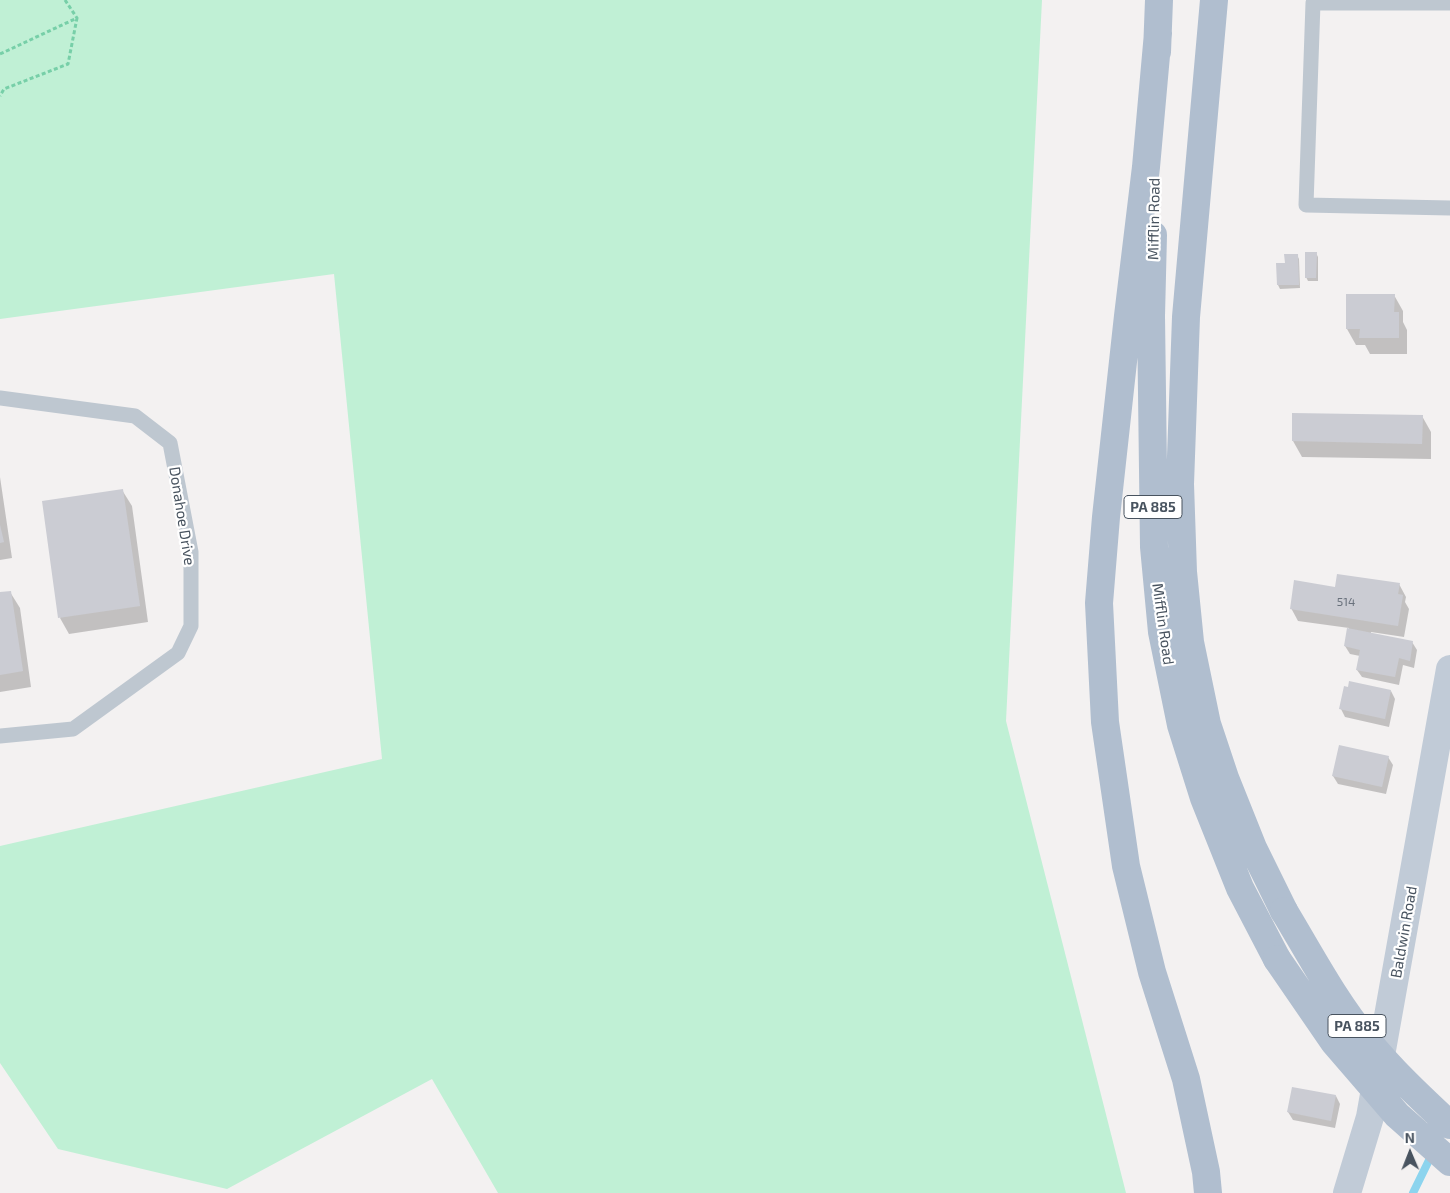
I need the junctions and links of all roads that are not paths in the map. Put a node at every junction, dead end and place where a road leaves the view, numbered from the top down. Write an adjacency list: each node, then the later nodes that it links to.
1 (1159, 0): 4 (main road, Mifflin Road / PA 885)
2 (1214, 0): 9 (main road, Mifflin Road / PA 885, bridge)
3 (1450, 3): 5 (lane)
4 (1158, 33): 10 (main road, Mifflin Road / PA 885, bridge); 11 (main road)
5 (1450, 208)
6 (0, 398): 8 (lane, Donahoe Drive)
7 (1450, 669): 12 (main road, Baldwin Road)
8 (0, 736)
9 (1450, 1125)
10 (1450, 1162)
11 (1208, 1193)
12 (1347, 1193)

